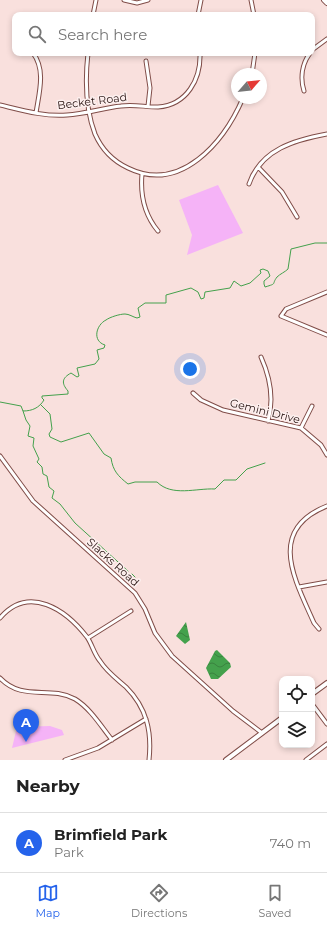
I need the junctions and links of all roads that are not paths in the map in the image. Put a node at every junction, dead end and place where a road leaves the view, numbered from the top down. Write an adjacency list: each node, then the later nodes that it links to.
1 (96, 0): 8 (street)
2 (124, 0): 3 (street)
3 (148, 0)
4 (201, 0): 9 (street)
5 (251, 0): 10 (street)
6 (324, 0): 7 (street)
7 (327, 3)
8 (94, 12)
9 (199, 12)
10 (253, 12)
11 (327, 39): 12 (street)
12 (315, 48)
13 (34, 56): 25 (street)
14 (88, 56): 24 (street)
15 (200, 56): 23 (street, Becket Road)
16 (255, 56): 19 (street)
17 (308, 56): 20 (street)
18 (146, 61): 23 (street)
19 (253, 68)
20 (304, 91)
21 (241, 104): 28 (street)
22 (0, 105): 25 (street, Becket Road)
23 (148, 106): 24 (street, Becket Road)
24 (89, 112): 25 (street, Becket Road); 28 (street)
25 (36, 113)
26 (327, 134): 27 (street)
27 (258, 167): 29 (street); 30 (street)
28 (142, 174): 31 (street)
29 (248, 184)
30 (298, 217)
31 (158, 231)
32 (327, 292): 33 (street)
33 (327, 335)
34 (261, 357): 37 (street)
35 (193, 392): 37 (street, Gemini Drive)
36 (312, 406): 38 (street)
37 (268, 421): 38 (street, Gemini Drive)
38 (301, 428): 39 (street, Gemini Drive)
39 (327, 455)
40 (0, 456): 55 (street, Slacks Road)
41 (327, 506): 43 (street)
42 (327, 582): 43 (street)
43 (299, 587): 46 (street)
44 (130, 610): 47 (street)
45 (0, 618): 47 (street)
46 (319, 629)
47 (88, 638): 52 (street)
48 (0, 678): 56 (street)
49 (327, 683): 50 (street)
50 (315, 692)
51 (315, 708): 54 (street)
52 (146, 719): 56 (street); 59 (street)
53 (279, 720): 55 (street)
54 (327, 724)
55 (262, 733): 60 (street)
56 (112, 740): 58 (street)
57 (327, 744): 61 (street)
58 (65, 760)
59 (149, 760)
60 (226, 760)
61 (306, 760)

